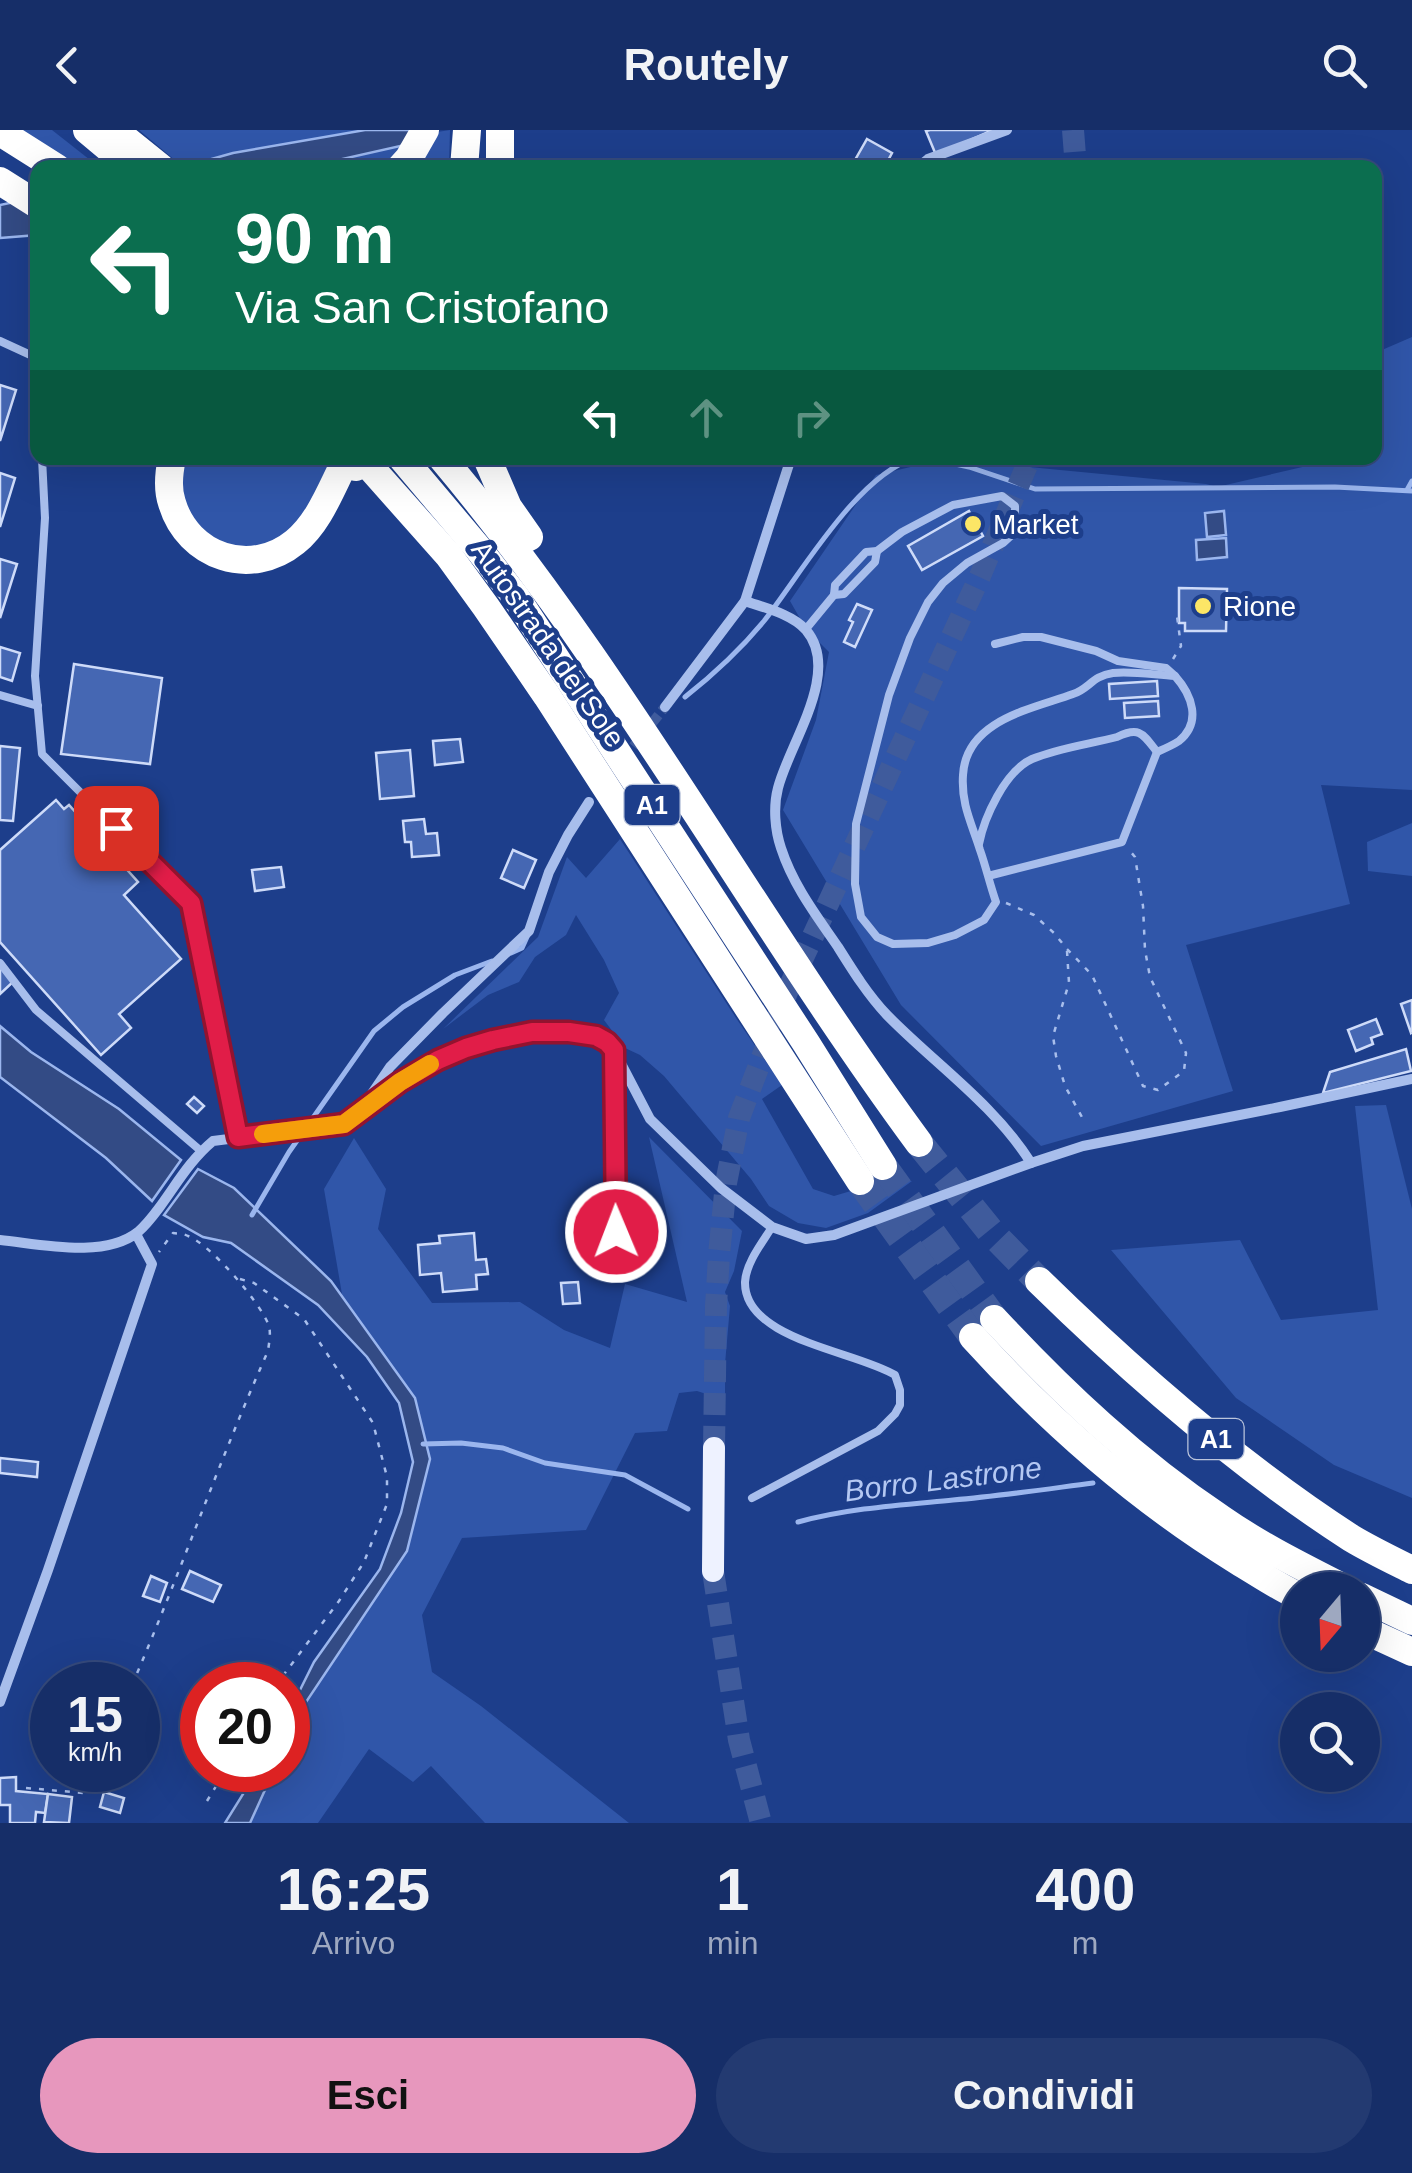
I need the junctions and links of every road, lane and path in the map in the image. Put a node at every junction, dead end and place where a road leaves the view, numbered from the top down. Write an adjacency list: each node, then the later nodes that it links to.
1 (87, 130): 8 (highway)
2 (114, 130): 9 (highway)
3 (425, 130): 10 (highway)
4 (500, 130): 11 (highway)
5 (1007, 130): 12 (street)
6 (0, 132): 7 (highway)
7 (46, 160)
8 (136, 160)
9 (139, 160)
10 (406, 160)
11 (500, 160)
12 (927, 160)
13 (0, 168): 15 (highway)
14 (0, 181): 16 (highway)
15 (30, 186)
16 (30, 200)
17 (0, 341): 18 (lane)
18 (30, 355)
19 (42, 465): 34 (lane)
20 (172, 465): 21 (highway)
21 (350, 465)
22 (358, 465): 23 (highway, Autostrada del Sole / A1)
23 (408, 465)
24 (448, 465): 40 (highway, Autostrada del Sole / A1)
25 (490, 465): 40 (highway)
26 (789, 465): 27 (street)
27 (745, 601): 29 (street); 35 (street)
28 (1177, 616): 31 (path)
29 (806, 629): 42 (lane); 52 (street)
30 (995, 644): 31 (lane)
31 (1166, 668): 32 (lane)
32 (1175, 676): 36 (lane); 39 (lane)
33 (0, 695): 34 (lane)
34 (38, 706): 49 (lane)
35 (664, 707)
36 (1157, 752): 38 (lane); 39 (lane)
37 (589, 802): 47 (street)
38 (1122, 842): 41 (lane); 43 (path)
39 (978, 844): 41 (lane)
40 (732, 871): 50 (highway, Autostrada del Sole / A1)
41 (988, 876): 42 (lane)
42 (996, 902): 43 (path)
43 (1066, 950): 48 (path)
44 (0, 963): 51 (lane)
45 (614, 1050): 47 (street); 53 (street); 57 (lane)
46 (1412, 1079): 52 (street)
47 (358, 1114): 49 (street)
48 (1083, 1119)
49 (238, 1137): 51 (street)
50 (919, 1143)
51 (201, 1151): 54 (street)
52 (1031, 1162): 53 (street)
53 (772, 1227): 61 (lane)
54 (136, 1234): 55 (street); 56 (street)
55 (0, 1240)
56 (152, 1264): 58 (path); 72 (street)
57 (617, 1269)
58 (238, 1278): 70 (path); 71 (path)
59 (1039, 1281): 62 (highway, A1)
60 (714, 1448): 63 (main road)
61 (752, 1498)
62 (1412, 1570)
63 (713, 1571)
64 (1316, 1572): 65 (highway, A1)
65 (1280, 1585)
66 (1380, 1606): 67 (highway)
67 (1412, 1621)
68 (1380, 1637): 69 (highway)
69 (1412, 1652)
70 (142, 1662)
71 (293, 1662)
72 (0, 1702)
73 (26, 1788): 74 (path)
74 (30, 1788)
75 (213, 1792): 76 (path)
76 (207, 1801)

